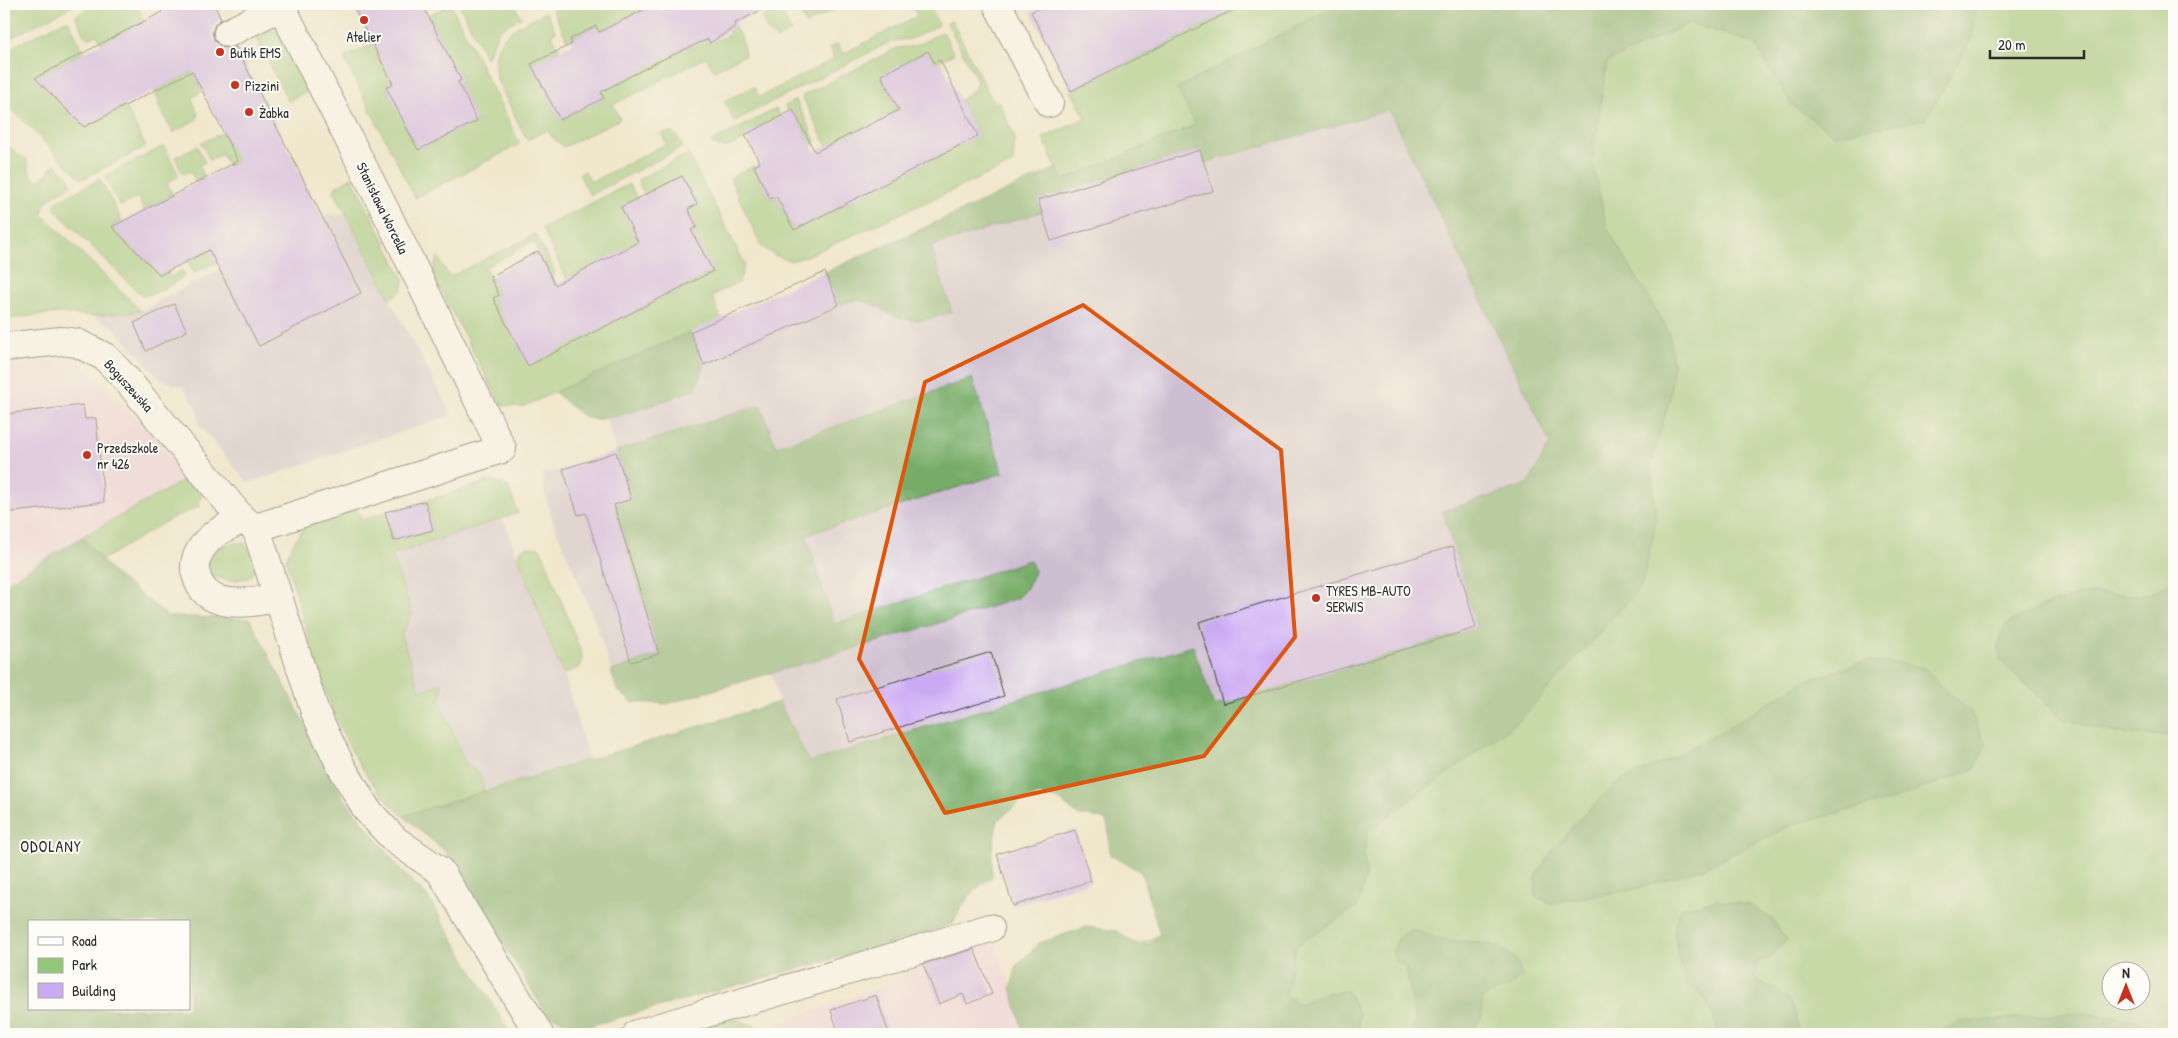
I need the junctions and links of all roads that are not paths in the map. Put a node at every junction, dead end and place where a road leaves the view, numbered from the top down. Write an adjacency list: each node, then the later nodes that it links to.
1 (996, 4): 4 (street)
2 (281, 5): 3 (street); 6 (street, Stanisława Worcella)
3 (228, 33)
4 (1049, 103)
5 (4, 346): 6 (street, Boguszewska)
6 (249, 523): 7 (street); 7 (street)
7 (278, 598): 9 (street)
8 (990, 928): 10 (street)
9 (540, 1034)
10 (637, 1034)

